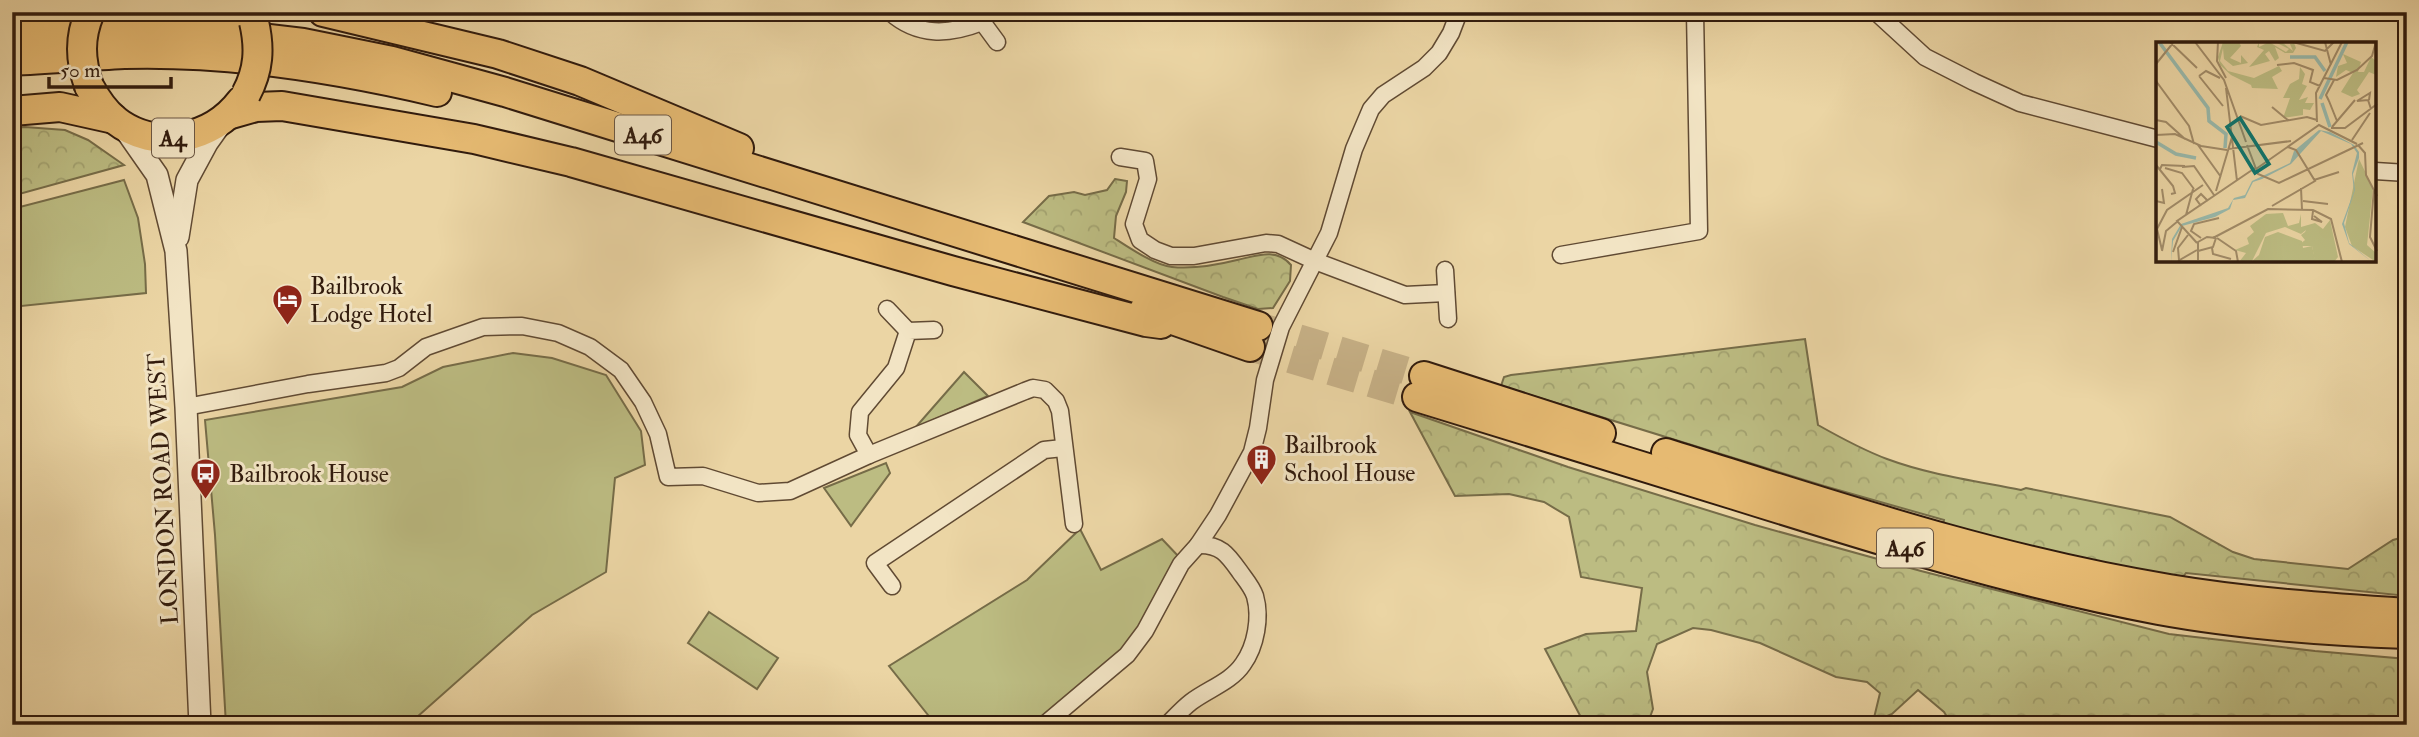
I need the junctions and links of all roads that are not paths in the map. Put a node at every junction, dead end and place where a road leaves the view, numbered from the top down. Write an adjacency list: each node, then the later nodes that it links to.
1 (90, 12): 15 (highway, bridge)
2 (323, 12): 20 (highway)
3 (890, 12): 8 (street)
4 (1459, 12): 23 (street)
5 (1695, 12): 22 (street)
6 (1876, 12): 9 (street)
7 (252, 17): 13 (highway, bridge)
8 (978, 17): 11 (street)
9 (1890, 19): 16 (street)
10 (12, 34): 20 (highway, A46)
11 (998, 42)
12 (12, 61): 28 (highway, A46)
13 (234, 109): 15 (highway, A4); 21 (street, LONDON ROAD WEST); 28 (highway)
14 (12, 111): 15 (highway)
15 (118, 122): 21 (street, LONDON ROAD WEST)
16 (2156, 138)
17 (1120, 157): 23 (street)
18 (2377, 171): 19 (street)
19 (2407, 173)
20 (945, 230): 28 (highway, A46)
21 (176, 251): 31 (street, LONDON ROAD WEST)
22 (1561, 255)
23 (1315, 261): 25 (street); 35 (street)
24 (1445, 270): 25 (street)
25 (1446, 293): 27 (street)
26 (887, 309): 30 (street)
27 (1448, 319)
28 (1192, 327)
29 (933, 330): 30 (street)
30 (908, 331): 33 (street)
31 (186, 407): 33 (street); 39 (street, LONDON ROAD WEST)
32 (1063, 449): 33 (street); 34 (street); 36 (street)
33 (869, 455)
34 (1074, 524)
35 (1198, 545): 40 (street); 41 (street)
36 (892, 586)
37 (2407, 613): 38 (highway, A46)
38 (2407, 634)
39 (201, 725)
40 (1044, 725)
41 (1167, 725)

